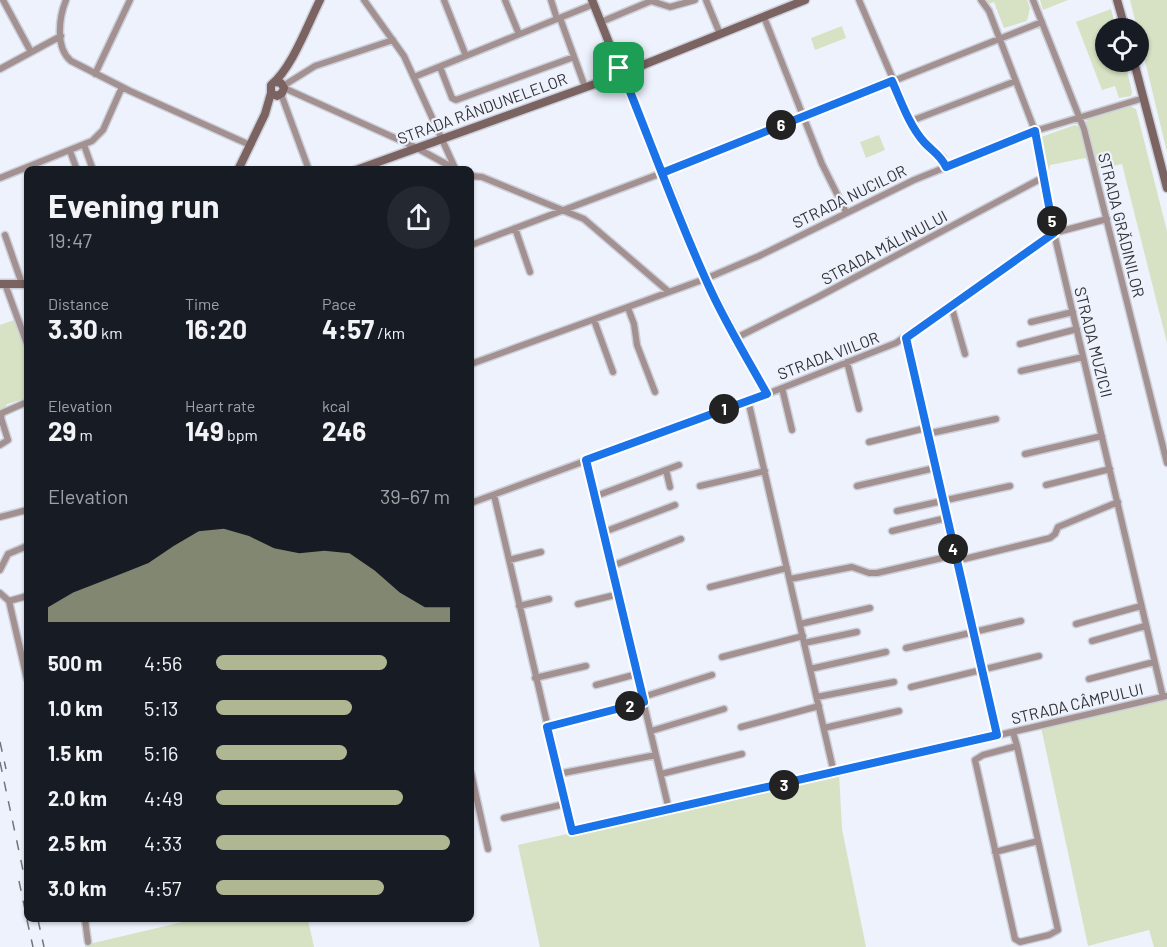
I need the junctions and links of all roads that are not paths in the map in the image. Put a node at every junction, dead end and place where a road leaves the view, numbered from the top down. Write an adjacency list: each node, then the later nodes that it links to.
1 (3, 0): 27 (street)
2 (66, 0): 24 (street)
3 (130, 0): 33 (street)
4 (320, 0): 40 (street)
5 (364, 0): 26 (street)
6 (444, 0): 28 (street)
7 (505, 0): 22 (street)
8 (551, 0): 18 (street)
9 (695, 0): 20 (street)
10 (706, 0): 23 (street)
11 (805, 0): 17 (street, STRADA RÂNDUNELELOR)
12 (859, 0): 36 (street)
13 (981, 0): 25 (street, STRADA MUZICII)
14 (1034, 0): 21 (street, STRADA GRĂDINILOR)
15 (1117, 0): 19 (street)
16 (593, 2): 18 (street); 20 (street)
17 (764, 17): 23 (street, STRADA RÂNDUNELELOR); 42 (street)
18 (559, 18): 22 (street); 29 (street)
19 (1122, 18)
20 (601, 22): 34 (street)
21 (1042, 22): 25 (street); 43 (street, STRADA GRĂDINILOR)
22 (519, 34): 28 (street)
23 (720, 34): 34 (street, STRADA RÂNDUNELELOR)
24 (61, 36): 27 (street); 33 (street)
25 (1000, 39): 36 (street); 37 (street, STRADA MUZICII)
26 (393, 40): 35 (street); 40 (street)
27 (31, 52): 31 (street)
28 (466, 56): 30 (street)
29 (574, 57): 30 (street); 39 (street)
30 (440, 67): 35 (street)
31 (0, 69)
32 (1137, 72): 41 (street)
33 (95, 74): 38 (street)
34 (622, 74): 39 (street, STRADA RÂNDUNELELOR); 61 (street)
35 (414, 77): 46 (street)
36 (892, 81): 42 (street); 44 (street)
37 (1016, 81): 44 (street); 45 (street, STRADA MUZICII)
38 (122, 87): 47 (street); 48 (street)
39 (585, 87): 46 (street, STRADA RÂNDUNELELOR)
40 (279, 89): 47 (street); 49 (street); 55 (street)
41 (1144, 98): 43 (street, STRADA NUCILOR); 65 (street)
42 (803, 116): 61 (street); 67 (street)
43 (1081, 118): 45 (street, STRADA NUCILOR); 68 (street, STRADA GRĂDINILOR)
44 (911, 122): 59 (street)
45 (1035, 131): 59 (street, STRADA NUCILOR); 63 (street, STRADA MUZICII)
46 (440, 138): 49 (street, STRADA RÂNDUNELELOR); 58 (street)
47 (250, 145): 54 (street)
48 (84, 146): 50 (street); 53 (street)
49 (415, 147): 56 (street, STRADA RÂNDUNELELOR); 57 (street)
50 (70, 151): 51 (street); 52 (street)
51 (39, 166)
52 (76, 166)
53 (92, 166)
54 (240, 166)
55 (308, 166)
56 (367, 166)
57 (450, 166)
58 (454, 166)
59 (946, 167): 67 (street, STRADA NUCILOR)
60 (24, 171): 64 (street)
61 (662, 173): 66 (street); 74 (street)
62 (474, 176): 66 (street)
63 (1044, 177): 70 (street, STRADA MUZICII); 86 (street, STRADA MĂLINULUI)
64 (0, 178)
65 (1167, 188)
66 (565, 210): 69 (street); 78 (street)
67 (846, 212): 74 (street, STRADA NUCILOR)
68 (1107, 219): 70 (street, STRADA VIILOR); 109 (street, STRADA GRĂDINILOR)
69 (515, 228): 72 (street); 73 (street)
70 (1054, 233): 79 (street, STRADA VIILOR); 81 (street, STRADA MUZICII)
71 (5, 235): 75 (street)
72 (474, 244)
73 (530, 272)
74 (705, 279): 78 (street, STRADA NUCILOR); 86 (street)
75 (24, 282)
76 (3, 284): 77 (street); 85 (street)
77 (24, 284)
78 (669, 292): 80 (street, STRADA NUCILOR)
79 (951, 305): 87 (street, STRADA VIILOR); 89 (street)
80 (628, 308): 82 (street, STRADA NUCILOR); 96 (street)
81 (1073, 312): 83 (street); 84 (street, STRADA MUZICII)
82 (594, 320): 92 (street, STRADA NUCILOR); 94 (street)
83 (1031, 322)
84 (1077, 329): 88 (street); 90 (street, STRADA MUZICII)
85 (24, 336)
86 (736, 338): 97 (street)
87 (906, 338): 91 (street, STRADA VIILOR); 103 (street)
88 (1020, 344)
89 (965, 354)
90 (1083, 357): 93 (street); 104 (street, STRADA MUZICII)
91 (847, 362): 95 (street, STRADA VIILOR); 100 (street)
92 (474, 363)
93 (1021, 371)
94 (613, 372)
95 (782, 388): 97 (street, STRADA VIILOR); 102 (street)
96 (656, 392)
97 (767, 394): 98 (street, STRADA VIILOR)
98 (748, 400): 108 (street, STRADA VIILOR); 114 (street)
99 (24, 403): 106 (street)
100 (859, 409)
101 (996, 419): 103 (street)
102 (792, 430)
103 (926, 431): 105 (street); 111 (street)
104 (1102, 436): 107 (street); 112 (street, STRADA MUZICII)
105 (869, 442)
106 (0, 445)
107 (1025, 454)
108 (586, 460): 120 (street, STRADA VIILOR); 121 (street)
109 (1167, 463)
110 (679, 465): 113 (street)
111 (934, 468): 117 (street); 122 (street)
112 (1110, 469): 115 (street); 124 (street, STRADA MUZICII)
113 (666, 470): 119 (street); 121 (street)
114 (765, 471): 116 (street); 138 (street)
115 (1046, 485)
116 (700, 486)
117 (857, 486)
118 (1010, 486): 122 (street)
119 (670, 487)
120 (494, 495): 123 (street, STRADA VIILOR); 136 (street)
121 (596, 496): 131 (street)
122 (942, 501): 127 (street); 129 (street)
123 (474, 502)
124 (1118, 502): 135 (street); 149 (street, STRADA MUZICII)
125 (675, 505): 131 (street)
126 (24, 511): 128 (street)
127 (897, 511)
128 (0, 517)
129 (946, 518): 130 (street); 135 (street)
130 (892, 531)
131 (604, 532): 137 (street)
132 (681, 539): 137 (street)
133 (24, 547): 139 (street)
134 (541, 552): 136 (street)
135 (956, 558): 140 (street); 156 (street)
136 (509, 560): 148 (street)
137 (612, 566): 143 (street)
138 (787, 568): 140 (street); 141 (street)
139 (0, 570)
140 (790, 579): 152 (street)
141 (710, 587)
142 (0, 592): 146 (street)
143 (619, 594): 147 (street); 169 (street)
144 (24, 597): 146 (street)
145 (549, 599): 148 (street)
146 (9, 601): 165 (street)
147 (578, 604)
148 (519, 606): 171 (street)
149 (1141, 606): 153 (street); 154 (street, STRADA MUZICII)
150 (870, 608): 152 (street)
151 (1021, 621): 156 (street)
152 (800, 624): 157 (street)
153 (1076, 624)
154 (1145, 626): 158 (street); 164 (street, STRADA MUZICII)
155 (857, 632): 159 (street)
156 (973, 632): 160 (street); 168 (street)
157 (803, 636): 159 (street); 163 (street)
158 (1092, 641)
159 (804, 643): 167 (street)
160 (906, 648)
161 (886, 652): 167 (street)
162 (1039, 656): 168 (street)
163 (722, 657)
164 (1154, 662): 172 (street); 176 (street, STRADA MUZICII)
165 (24, 666)
166 (586, 666): 171 (street)
167 (810, 669): 177 (street)
168 (982, 669): 175 (street); 187 (street)
169 (637, 674): 174 (street); 178 (street)
170 (712, 675): 178 (street)
171 (535, 678): 182 (street)
172 (1089, 679)
173 (894, 682): 177 (street)
174 (596, 685)
175 (911, 687)
176 (1165, 696): 186 (street, STRADA CÂMPULUI)
177 (817, 697): 179 (street)
178 (644, 700): 182 (street); 185 (street)
179 (819, 706): 183 (street); 184 (street)
180 (724, 709): 185 (street)
181 (899, 711): 184 (street)
182 (547, 727): 192 (street)
183 (741, 727)
184 (824, 728): 191 (street)
185 (651, 731): 190 (street)
186 (1014, 732): 187 (street, STRADA CÂMPULUI); 188 (street)
187 (997, 735): 191 (street, STRADA CÂMPULUI)
188 (1017, 746): 198 (street); 200 (street)
189 (742, 754): 193 (street)
190 (656, 755): 192 (street); 193 (street)
191 (834, 773): 196 (street, STRADA CÂMPULUI)
192 (558, 774): 195 (street)
193 (661, 774): 196 (street)
194 (474, 786): 199 (street)
195 (565, 804): 196 (street, STRADA CÂMPULUI); 197 (street)
196 (669, 810)
197 (504, 818)
198 (1038, 841): 200 (street); 200 (street)
199 (488, 849)
200 (995, 852)
201 (85, 922): 202 (street)
202 (88, 942)

